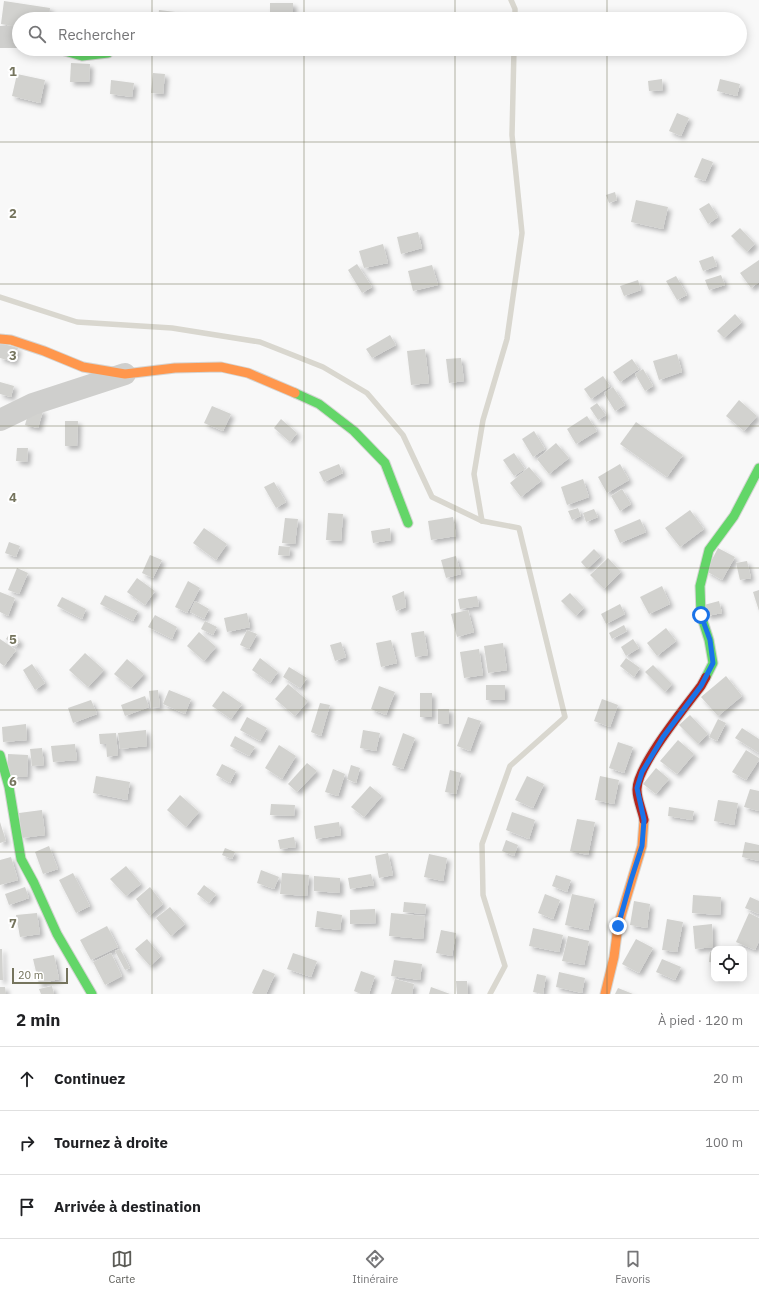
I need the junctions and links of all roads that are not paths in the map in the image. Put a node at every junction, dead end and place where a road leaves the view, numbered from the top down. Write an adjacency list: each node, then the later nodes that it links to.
1 (12, 36): 2 (street)
2 (0, 37)
3 (0, 339): 4 (street)
4 (125, 374): 5 (street); 7 (street)
5 (0, 420)
6 (759, 468): 10 (street)
7 (408, 523)
8 (0, 755): 9 (street)
9 (92, 994)
10 (605, 994)

